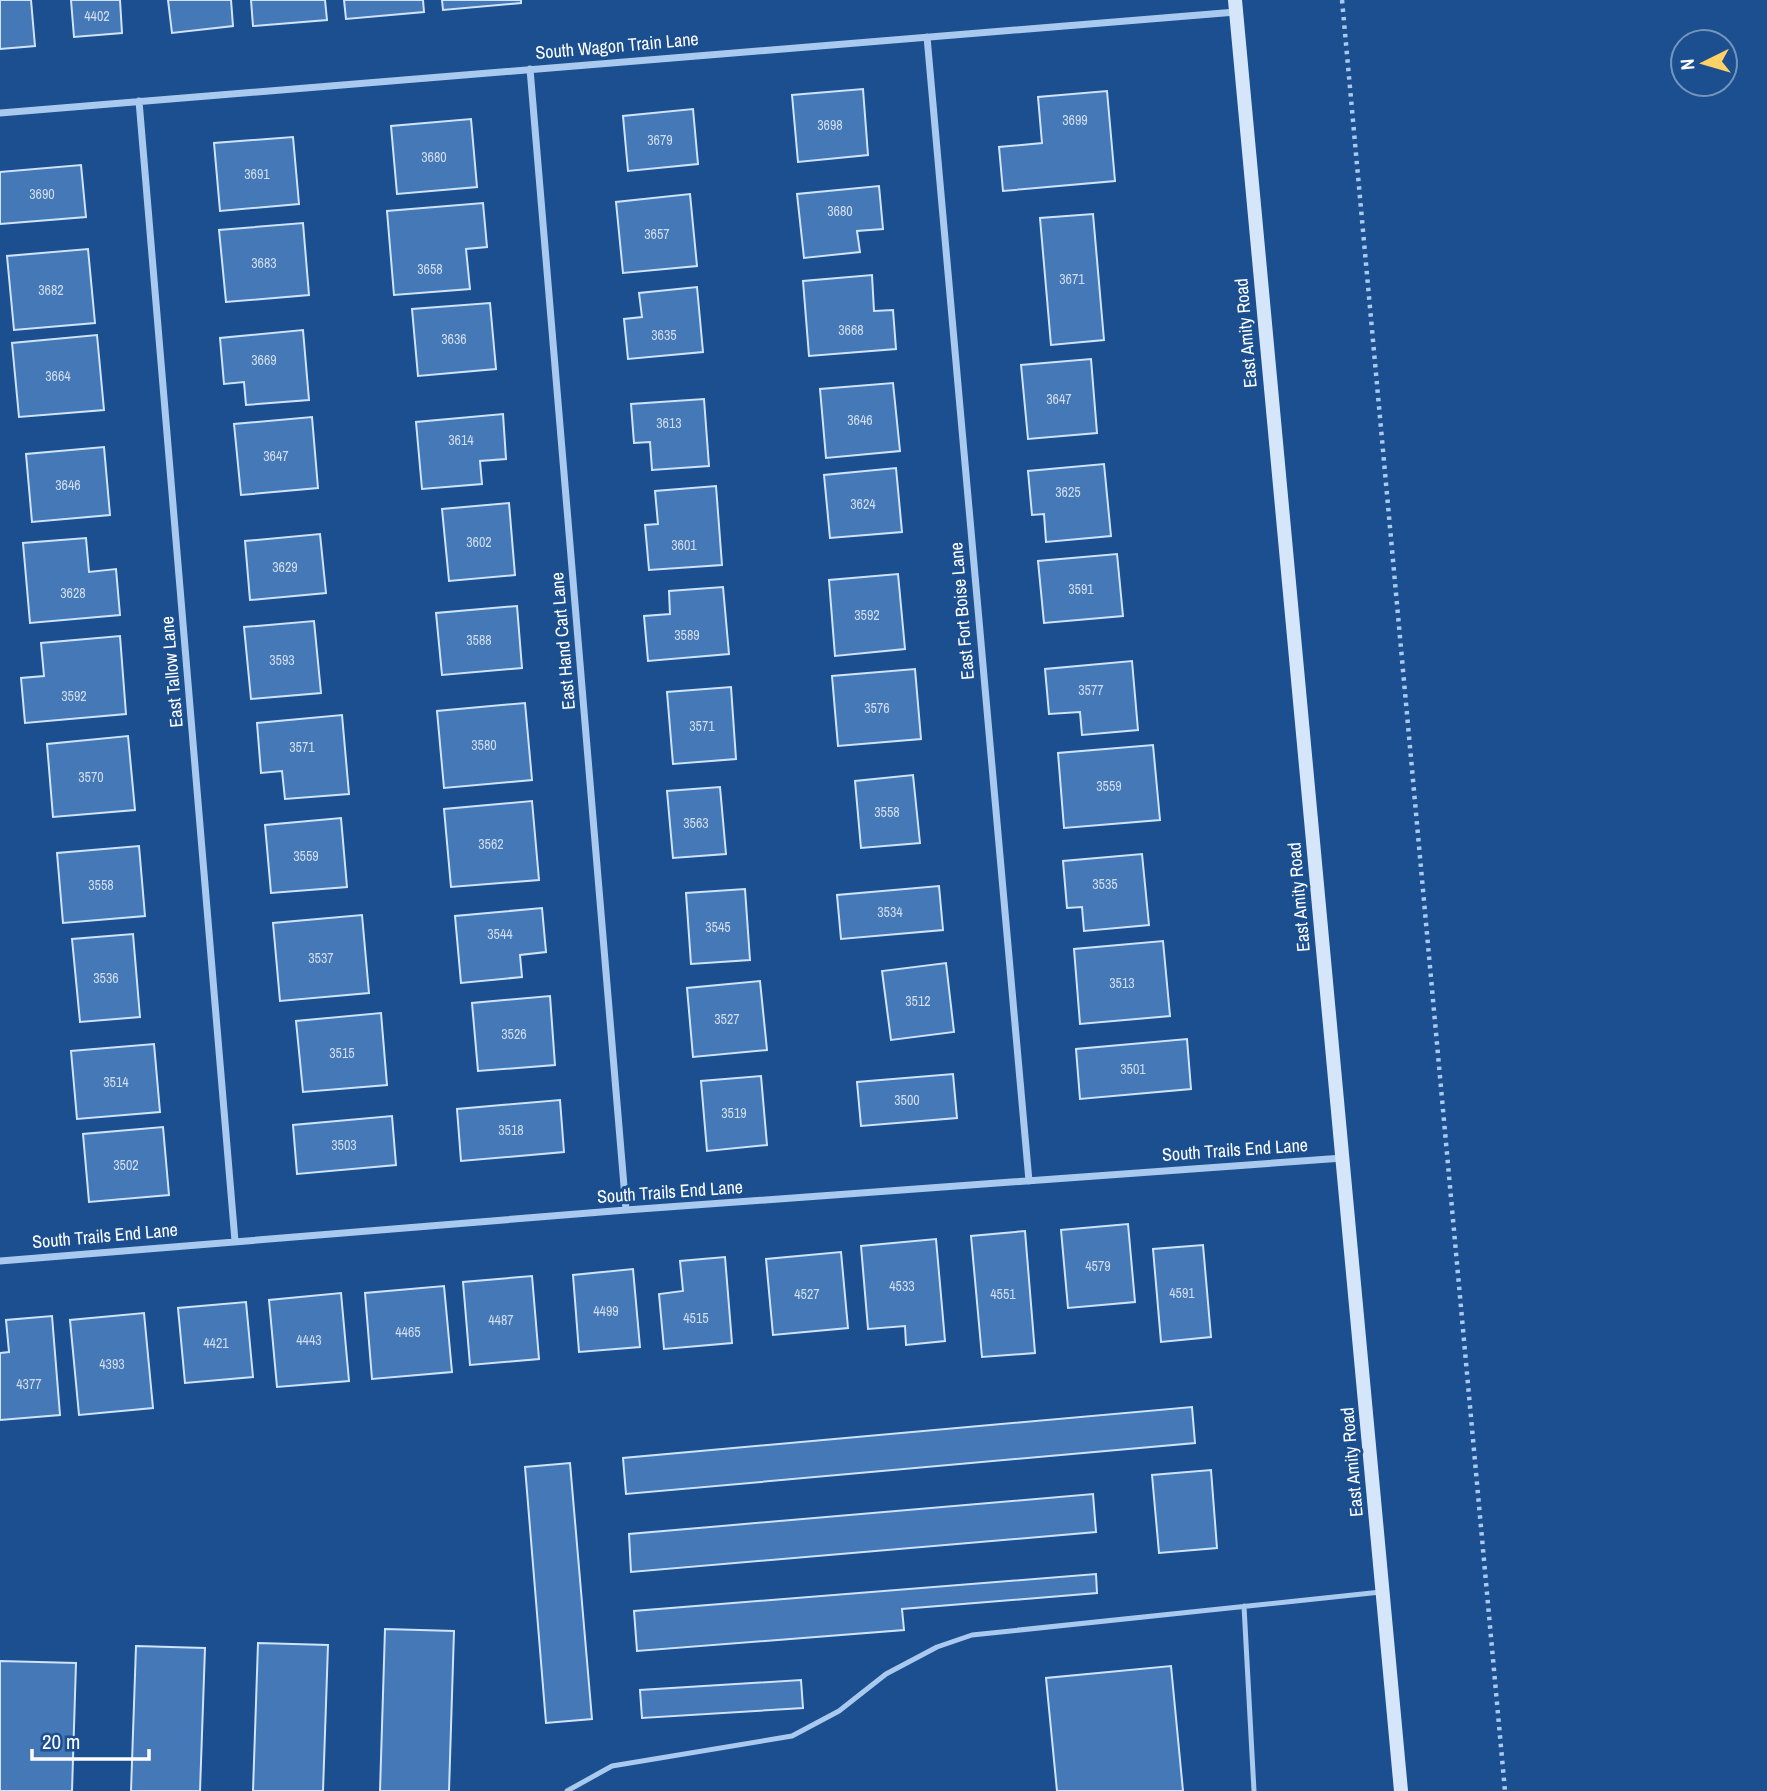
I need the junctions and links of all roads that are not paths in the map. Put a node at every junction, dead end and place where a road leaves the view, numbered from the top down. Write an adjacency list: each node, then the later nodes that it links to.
1 (1235, 6): 2 (street, South Wagon Train Lane); 6 (street, East Amity Road)
2 (927, 37): 3 (street, South Wagon Train Lane); 7 (street, East Fort Boise Lane)
3 (530, 69): 4 (street, South Wagon Train Lane); 8 (street, East Hand Cart Lane)
4 (139, 101): 5 (street, South Wagon Train Lane); 9 (street, East Tallow Lane)
5 (0, 113)
6 (1343, 1158): 7 (street, South Trails End Lane); 11 (street, East Amity Road)
7 (1029, 1181): 8 (street, South Trails End Lane)
8 (626, 1210): 9 (street, South Trails End Lane)
9 (235, 1241): 10 (street, South Trails End Lane)
10 (0, 1261)
11 (1384, 1591): 12 (lane); 15 (street, East Amity Road)
12 (1244, 1606): 13 (lane); 14 (lane)
13 (567, 1791)
14 (1254, 1791)
15 (1401, 1791)

